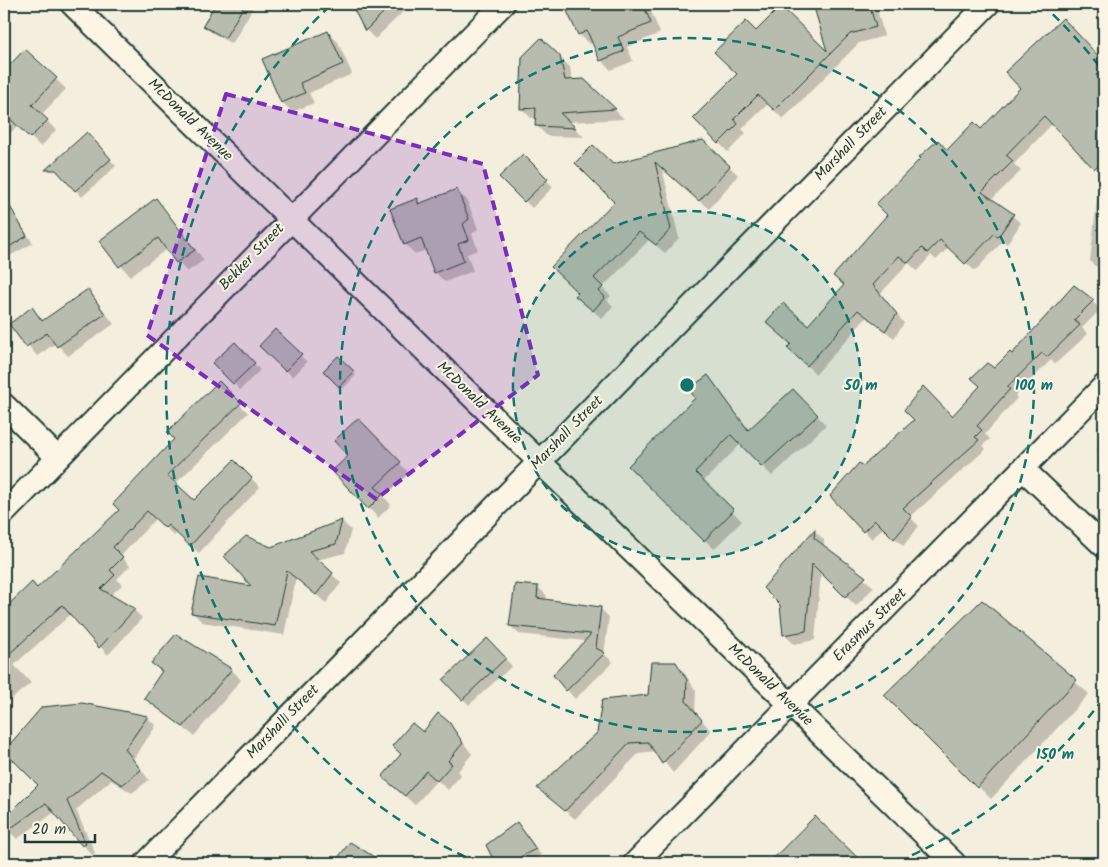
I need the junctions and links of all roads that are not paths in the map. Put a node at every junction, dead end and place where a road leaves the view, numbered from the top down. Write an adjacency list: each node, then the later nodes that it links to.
1 (72, 4): 4 (street, McDonald Avenue)
2 (503, 4): 4 (street, Bekker Street)
3 (988, 4): 8 (street, Marshall Street)
4 (290, 218): 7 (street, Bekker Street); 8 (street, McDonald Avenue)
5 (1104, 386): 9 (street, Erasmus Street)
6 (4, 405): 7 (street)
7 (58, 458): 10 (street, Bekker Street)
8 (540, 462): 12 (street, McDonald Avenue); 13 (street, Marshall Street)
9 (1023, 470): 11 (street); 12 (street, Erasmus Street)
10 (4, 513)
11 (1104, 546)
12 (791, 705): 14 (street, Erasmus Street); 15 (street, McDonald Avenue)
13 (146, 863)
14 (635, 863)
15 (954, 863)

